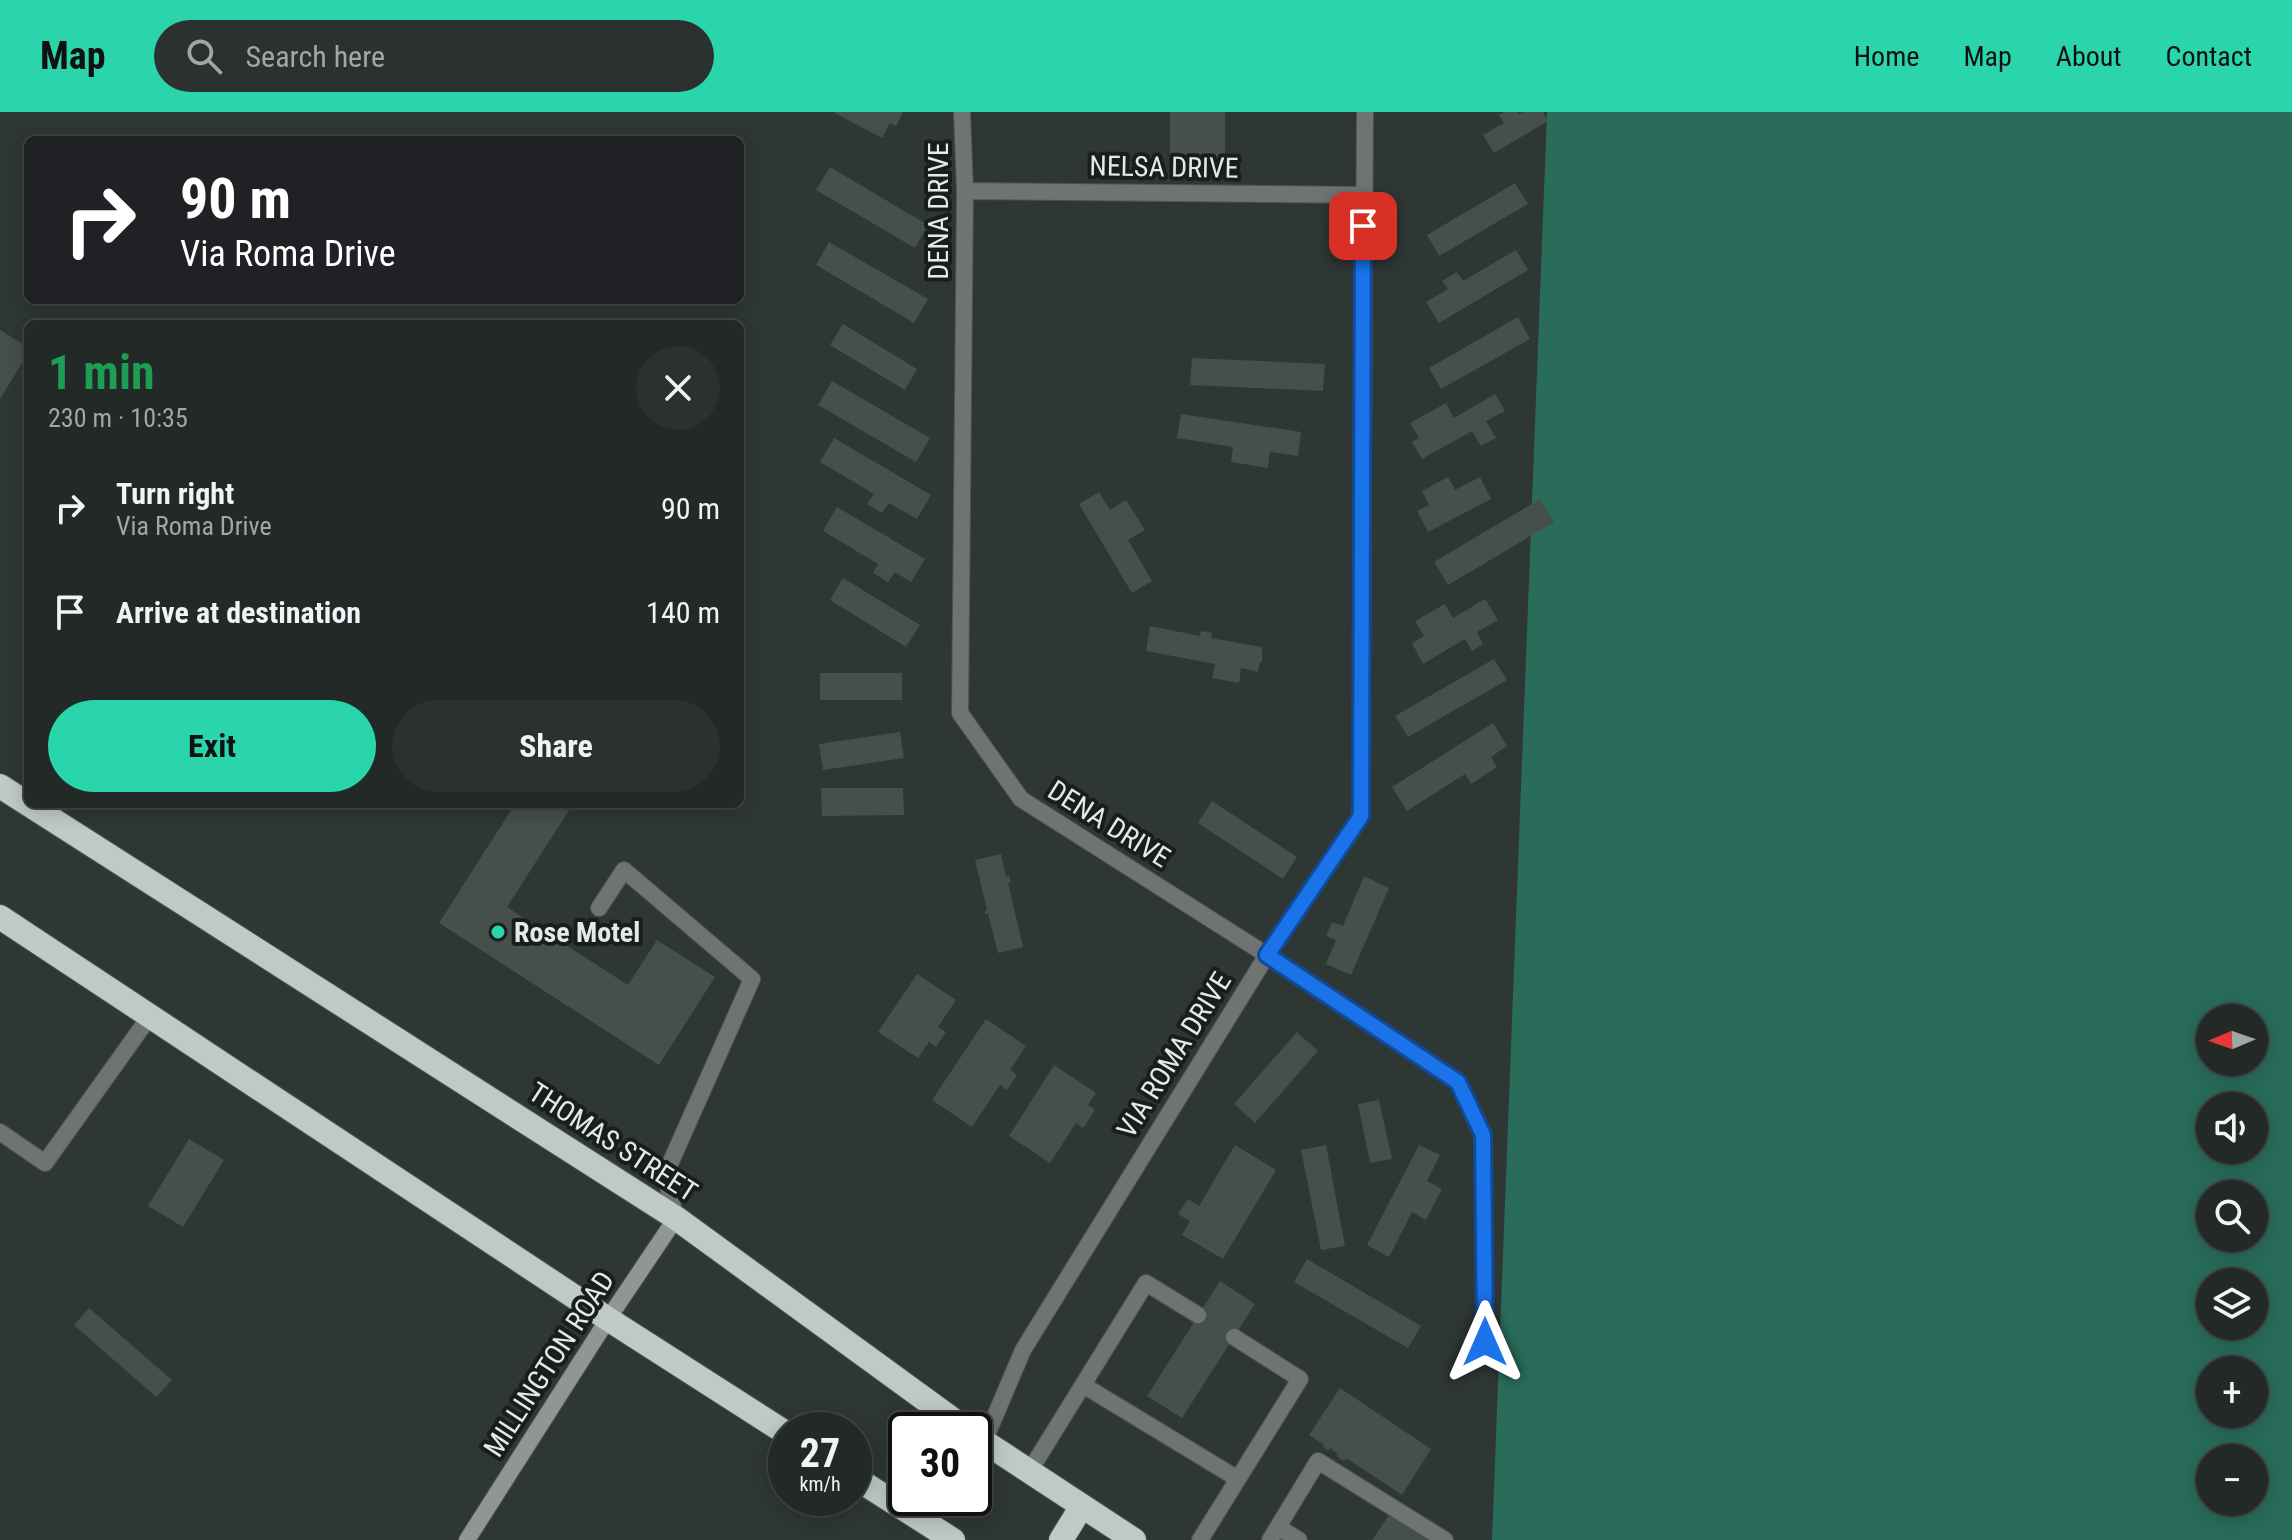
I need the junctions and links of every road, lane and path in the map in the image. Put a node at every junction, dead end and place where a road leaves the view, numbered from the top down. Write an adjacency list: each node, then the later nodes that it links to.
1 (962, 112): 3 (street, DENA DRIVE)
2 (1365, 112): 4 (street, VIA ROMA DRIVE)
3 (965, 191): 4 (street, NELSA DRIVE); 10 (street, DENA DRIVE)
4 (1363, 195): 10 (street, VIA ROMA DRIVE)
5 (0, 786): 6 (highway, THOMAS STREET)
6 (24, 801)
7 (34, 808): 13 (highway, THOMAS STREET)
8 (599, 908): 13 (street)
9 (0, 917): 11 (highway)
10 (1267, 955): 17 (street, DENA DRIVE); 20 (street, VIA ROMA DRIVE)
11 (150, 1016): 12 (street); 15 (highway)
12 (0, 1132)
13 (676, 1218): 15 (street, MILLINGTON ROAD); 19 (highway, THOMAS STREET)
14 (1198, 1315): 18 (street)
15 (608, 1319): 21 (highway); 28 (street, MILLINGTON ROAD)
16 (1234, 1337): 24 (street)
17 (1485, 1342)
18 (1083, 1385): 23 (street); 24 (street)
19 (942, 1412)
20 (988, 1412)
21 (768, 1421)
22 (992, 1447): 23 (highway, THOMAS STREET)
23 (1029, 1472): 26 (highway, THOMAS STREET)
24 (1238, 1479): 32 (street)
25 (872, 1488): 29 (highway)
26 (1082, 1506): 30 (highway); 31 (highway, THOMAS STREET)
27 (1274, 1534): 33 (street); 34 (street)
28 (467, 1540)
29 (953, 1540)
30 (1061, 1540)
31 (1134, 1540)
32 (1200, 1540)
33 (1299, 1540)
34 (1445, 1540)

